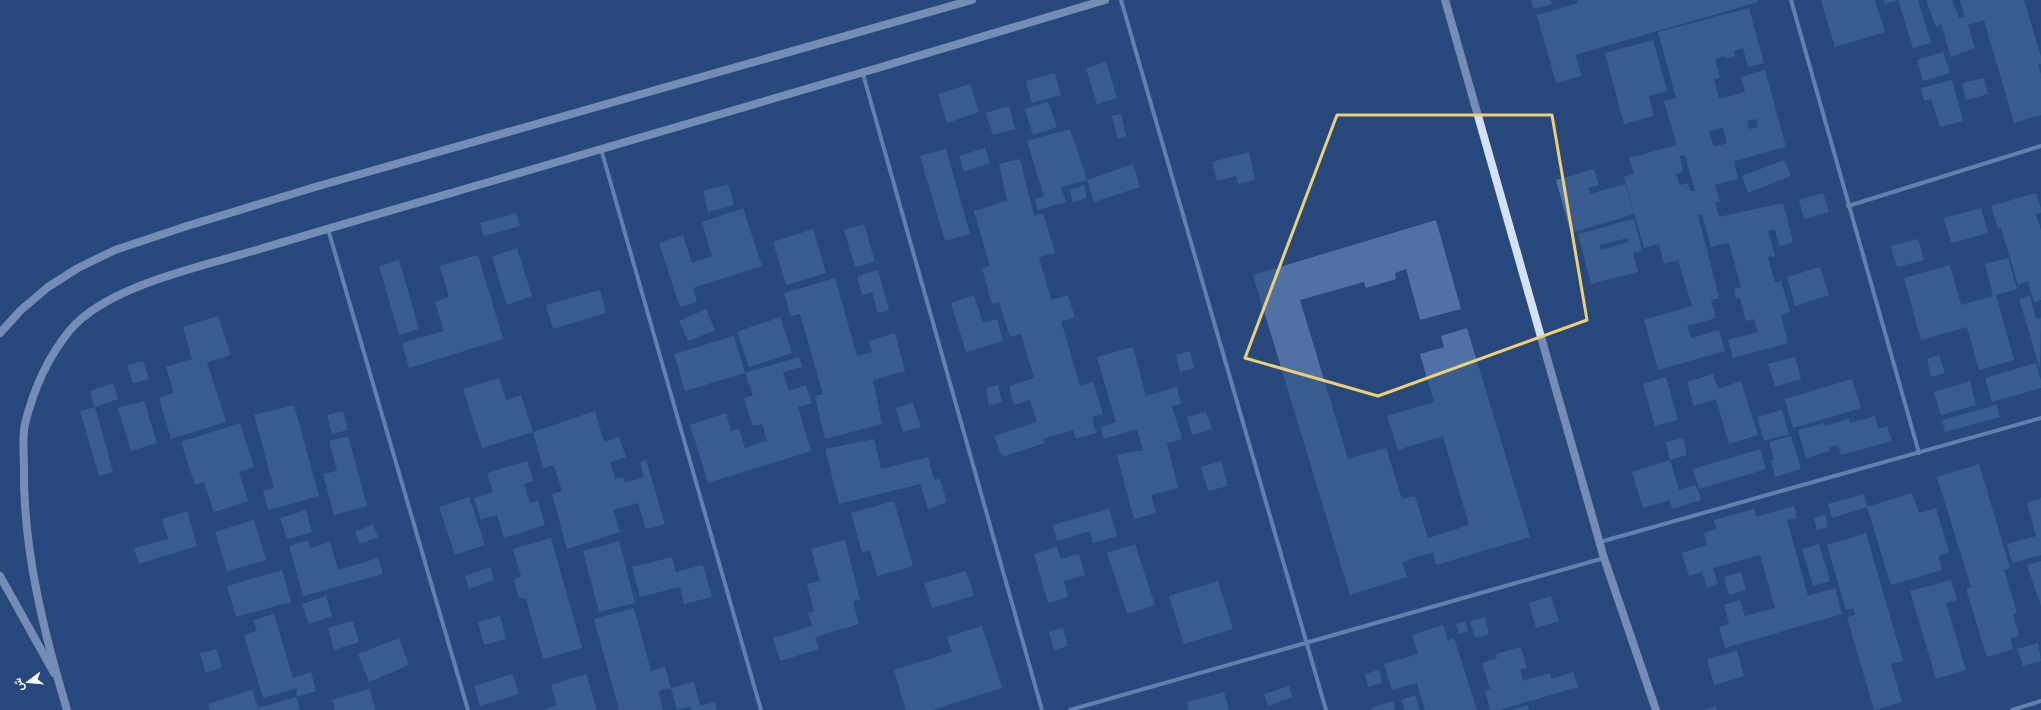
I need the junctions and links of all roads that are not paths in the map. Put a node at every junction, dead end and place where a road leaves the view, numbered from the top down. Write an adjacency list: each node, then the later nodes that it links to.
1 (972, 0): 11 (main road)
2 (1105, 0): 6 (main road)
3 (1121, 0): 17 (street)
4 (1445, 0): 14 (main road)
5 (1791, 0): 9 (street)
6 (863, 74): 8 (main road); 23 (street)
7 (2041, 146): 9 (street)
8 (601, 149): 10 (main road); 22 (street)
9 (1848, 206): 13 (street)
10 (328, 228): 18 (main road); 21 (street)
11 (0, 333)
12 (2041, 418): 13 (street)
13 (1919, 453): 14 (street)
14 (1599, 542): 15 (main road)
15 (1604, 558): 17 (street); 26 (main road)
16 (0, 576): 18 (main road)
17 (1307, 642): 24 (street); 25 (street)
18 (59, 681): 20 (main road)
19 (2041, 701): 27 (street)
20 (67, 710)
21 (468, 710)
22 (761, 710)
23 (1042, 710)
24 (1070, 710)
25 (1326, 710)
26 (1656, 710)
27 (2012, 710)

